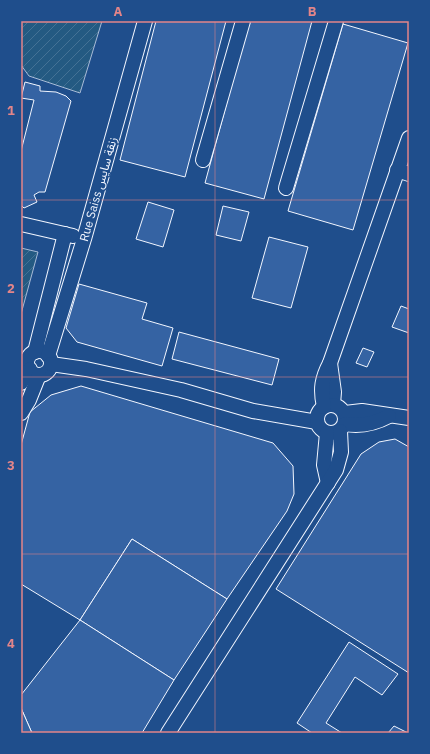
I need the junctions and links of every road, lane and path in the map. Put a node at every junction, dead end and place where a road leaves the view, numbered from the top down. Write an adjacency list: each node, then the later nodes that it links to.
1 (145, 21): 10 (street, Rue Saiss زنقة سايس)
2 (243, 21): 5 (street)
3 (336, 21): 7 (street)
4 (409, 138): 6 (street)
5 (203, 160)
6 (403, 172): 14 (street)
7 (286, 188)
8 (21, 224): 9 (street)
9 (65, 234): 10 (street); 11 (street, Rue Saiss زنقة سايس)
10 (84, 239): 11 (street, Rue Saiss زنقة سايس)
11 (45, 357): 12 (street); 12 (street); 17 (street)
12 (34, 372): 13 (street); 15 (street)
13 (21, 383)
14 (328, 405): 17 (street); 18 (street)
15 (21, 413)
16 (409, 418): 18 (street)
17 (317, 422): 18 (street)
18 (339, 425): 19 (street)
19 (168, 733)

